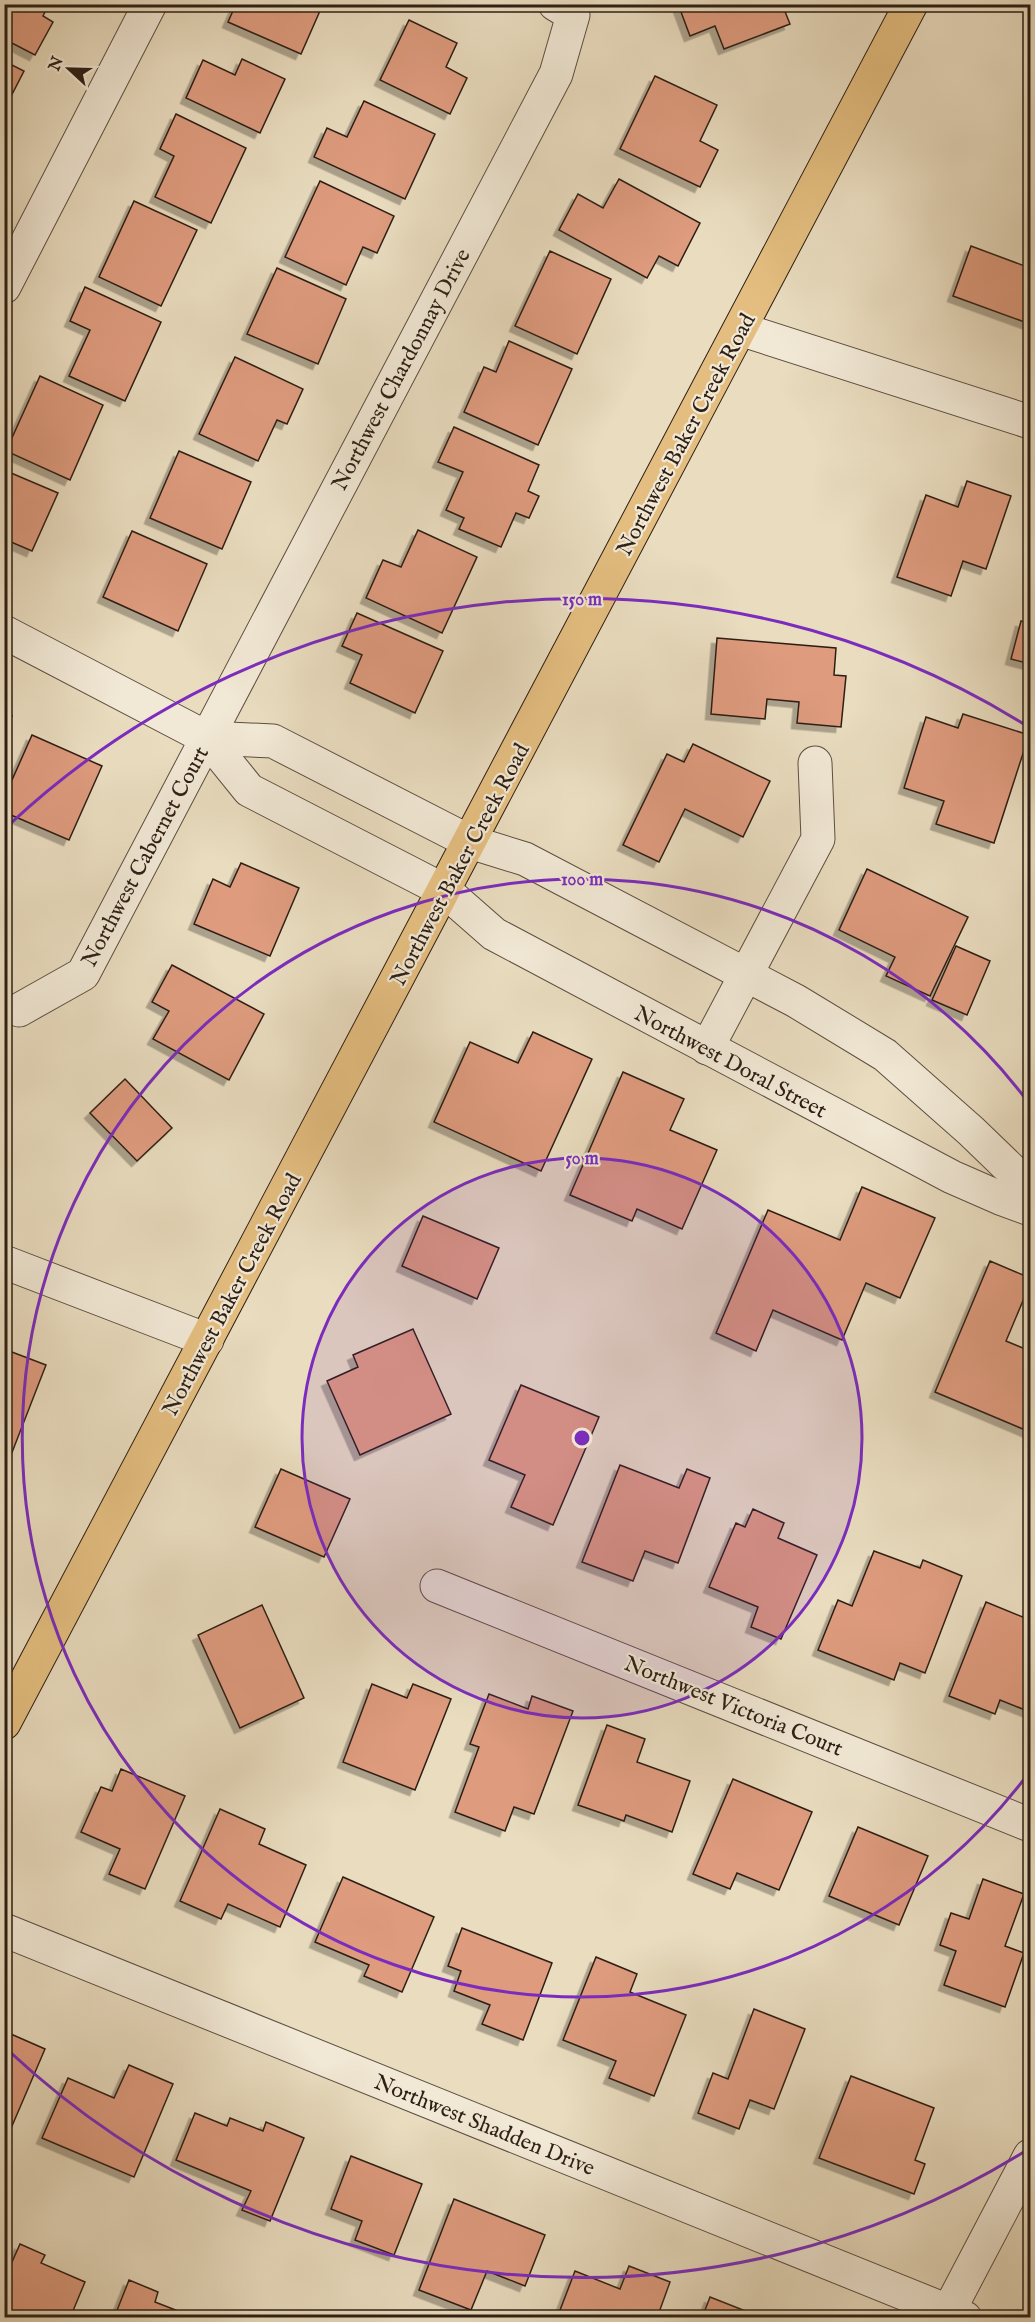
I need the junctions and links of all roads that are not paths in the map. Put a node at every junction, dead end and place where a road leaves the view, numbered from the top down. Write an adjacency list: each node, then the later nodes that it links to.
1 (150, 4): 4 (street)
2 (555, 4): 8 (street, Northwest Chardonnay Drive)
3 (911, 4): 5 (main road, Northwest Baker Creek Road)
4 (4, 287)
5 (740, 329): 6 (street); 10 (main road, Northwest Baker Creek Road)
6 (1030, 423)
7 (4, 632): 8 (street)
8 (207, 738): 10 (street); 11 (street, Northwest Doral Street); 13 (street, Northwest Cabernet Court)
9 (815, 763): 12 (street)
10 (470, 842): 11 (main road, Northwest Baker Creek Road); 12 (street)
11 (444, 891): 14 (street, Northwest Doral Street); 18 (main road, Northwest Baker Creek Road)
12 (745, 975): 14 (street); 15 (street)
13 (19, 1010)
14 (707, 1048): 16 (street, Northwest Doral Street)
15 (1030, 1188)
16 (1030, 1209)
17 (4, 1262): 18 (street)
18 (207, 1340): 20 (main road, Northwest Baker Creek Road)
19 (437, 1586): 21 (street, Northwest Victoria Court)
20 (9, 1706)
21 (1030, 1825)
22 (4, 1930): 24 (street, Northwest Shadden Drive)
23 (1030, 2156): 24 (street)
24 (952, 2315)

